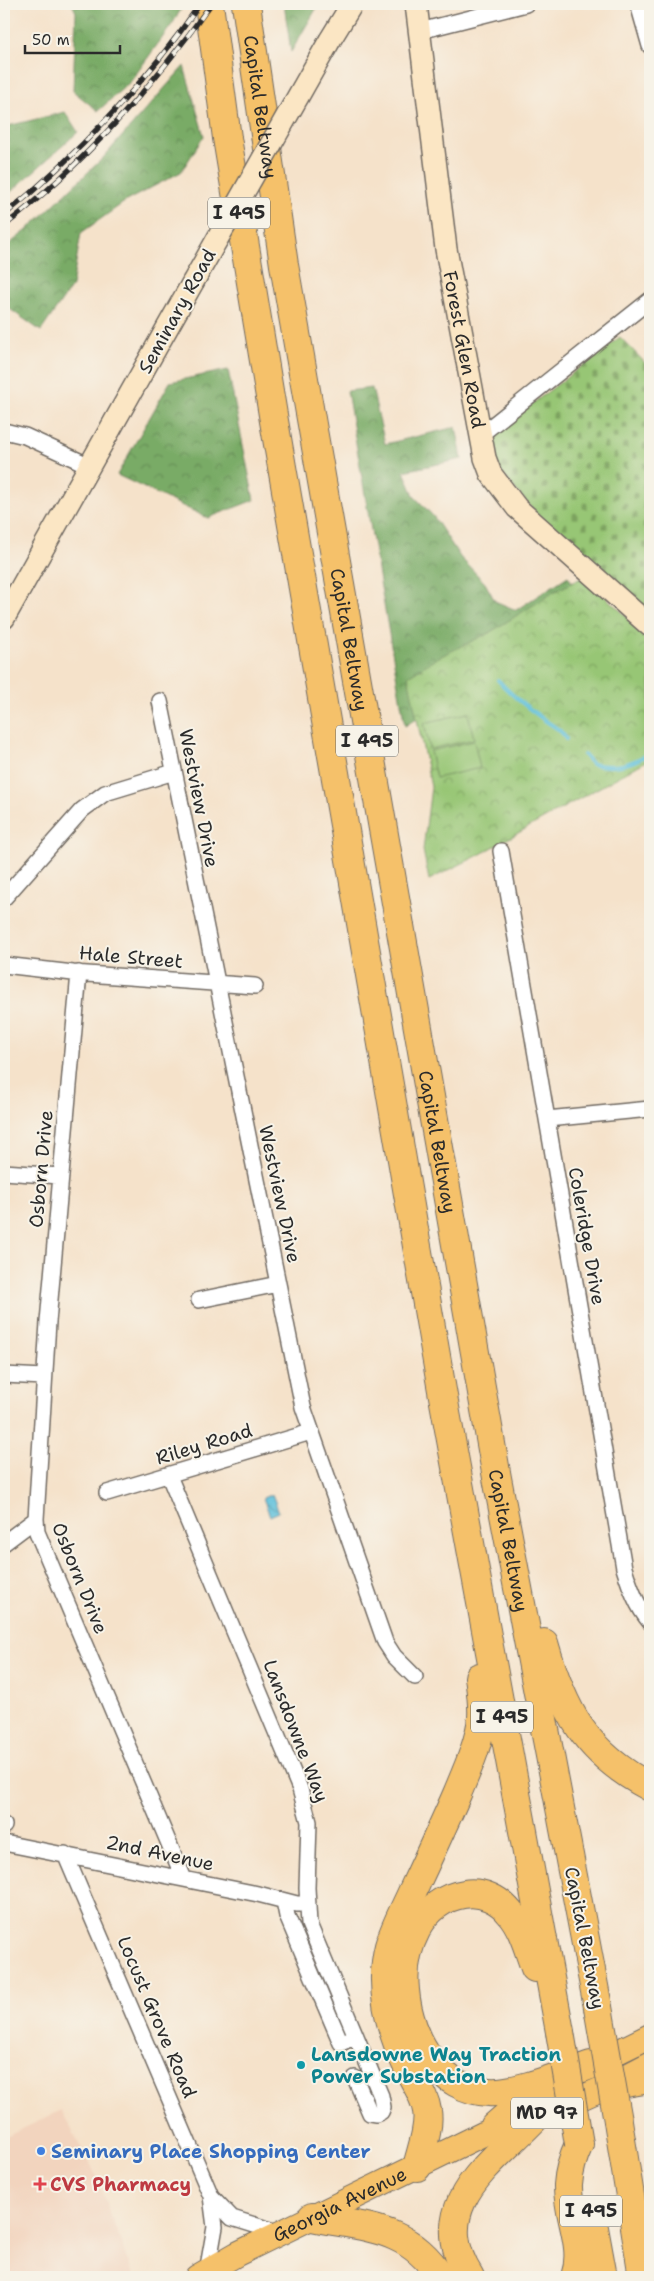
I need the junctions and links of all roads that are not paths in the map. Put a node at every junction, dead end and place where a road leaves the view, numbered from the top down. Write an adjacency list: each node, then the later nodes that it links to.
1 (209, 4): 31 (highway, Capital Beltway / I 495)
2 (246, 4): 34 (highway, Capital Beltway / I 495)
3 (415, 4): 7 (main road, Forest Glen Road)
4 (526, 4): 7 (street)
5 (638, 4): 8 (street)
6 (352, 5): 12 (main road, Seminary Road, bridge)
7 (420, 31): 11 (main road, Forest Glen Road)
8 (650, 46)
9 (650, 300): 11 (street)
10 (4, 431): 12 (street)
11 (479, 436): 14 (main road, Forest Glen Road)
12 (90, 466): 13 (main road, Seminary Road)
13 (4, 618)
14 (650, 626)
15 (160, 701): 16 (street, Westview Drive)
16 (174, 772): 18 (street); 21 (street, Westview Drive)
17 (501, 851): 24 (street, Coleridge Drive)
18 (4, 898)
19 (4, 965): 20 (street, Hale Street)
20 (79, 973): 21 (street, Hale Street); 26 (street, Osborn Drive)
21 (216, 984): 22 (street, Hale Street); 27 (street, Westview Drive)
22 (255, 986)
23 (650, 1109): 24 (street)
24 (547, 1119): 38 (street, Coleridge Drive)
25 (4, 1172): 26 (street)
26 (60, 1176): 30 (street, Osborn Drive)
27 (278, 1284): 28 (street); 32 (street, Westview Drive)
28 (199, 1300)
29 (4, 1374): 30 (street)
30 (44, 1377): 36 (street, Osborn Drive)
31 (444, 1402): 46 (highway, Capital Beltway / I 495); 58 (highway)
32 (311, 1432): 33 (street, Riley Road); 39 (street, Westview Drive)
33 (169, 1476): 35 (street, Riley Road); 45 (street, Lansdowne Way)
34 (497, 1478): 40 (highway); 55 (highway, Capital Beltway / I 495, bridge)
35 (107, 1493)
36 (36, 1519): 37 (street); 43 (street, Osborn Drive)
37 (4, 1543)
38 (650, 1622)
39 (414, 1677)
40 (650, 1787)
41 (4, 1842): 42 (street, 2nd Avenue)
42 (65, 1854): 43 (street, 2nd Avenue); 60 (street, Locust Grove Road)
43 (184, 1879): 44 (street, 2nd Avenue)
44 (284, 1902): 45 (street, 2nd Avenue); 47 (street)
45 (307, 1904): 47 (street, Lansdowne Way)
46 (560, 2032): 50 (highway); 57 (highway, Capital Beltway / I 495, bridge)
47 (356, 2036): 51 (street, Lansdowne Way)
48 (650, 2036): 50 (main road, Georgia Avenue / MD 97)
49 (650, 2064): 53 (main road, Georgia Avenue / MD 97)
50 (591, 2065): 56 (main road, Georgia Avenue / MD 97)
51 (355, 2078)
52 (650, 2078): 53 (highway)
53 (608, 2086): 54 (main road, Georgia Avenue / MD 97)
54 (534, 2119): 56 (main road, Georgia Avenue / MD 97); 65 (highway)
55 (618, 2121): 59 (highway); 68 (highway, Capital Beltway / I 495)
56 (482, 2134): 58 (main road, Georgia Avenue / MD 97)
57 (579, 2144): 66 (highway); 67 (highway, Capital Beltway / I 495)
58 (417, 2167): 61 (main road, Georgia Avenue / MD 97)
59 (650, 2190)
60 (211, 2196): 62 (street, Locust Grove Road); 63 (street, Locust Grove Road)
61 (312, 2217): 62 (main road, Georgia Avenue / MD 97); 64 (highway)
62 (280, 2233): 63 (main road, Georgia Avenue / MD 97)
63 (202, 2274)
64 (441, 2277)
65 (470, 2277)
66 (575, 2277)
67 (603, 2277)
68 (643, 2277)

